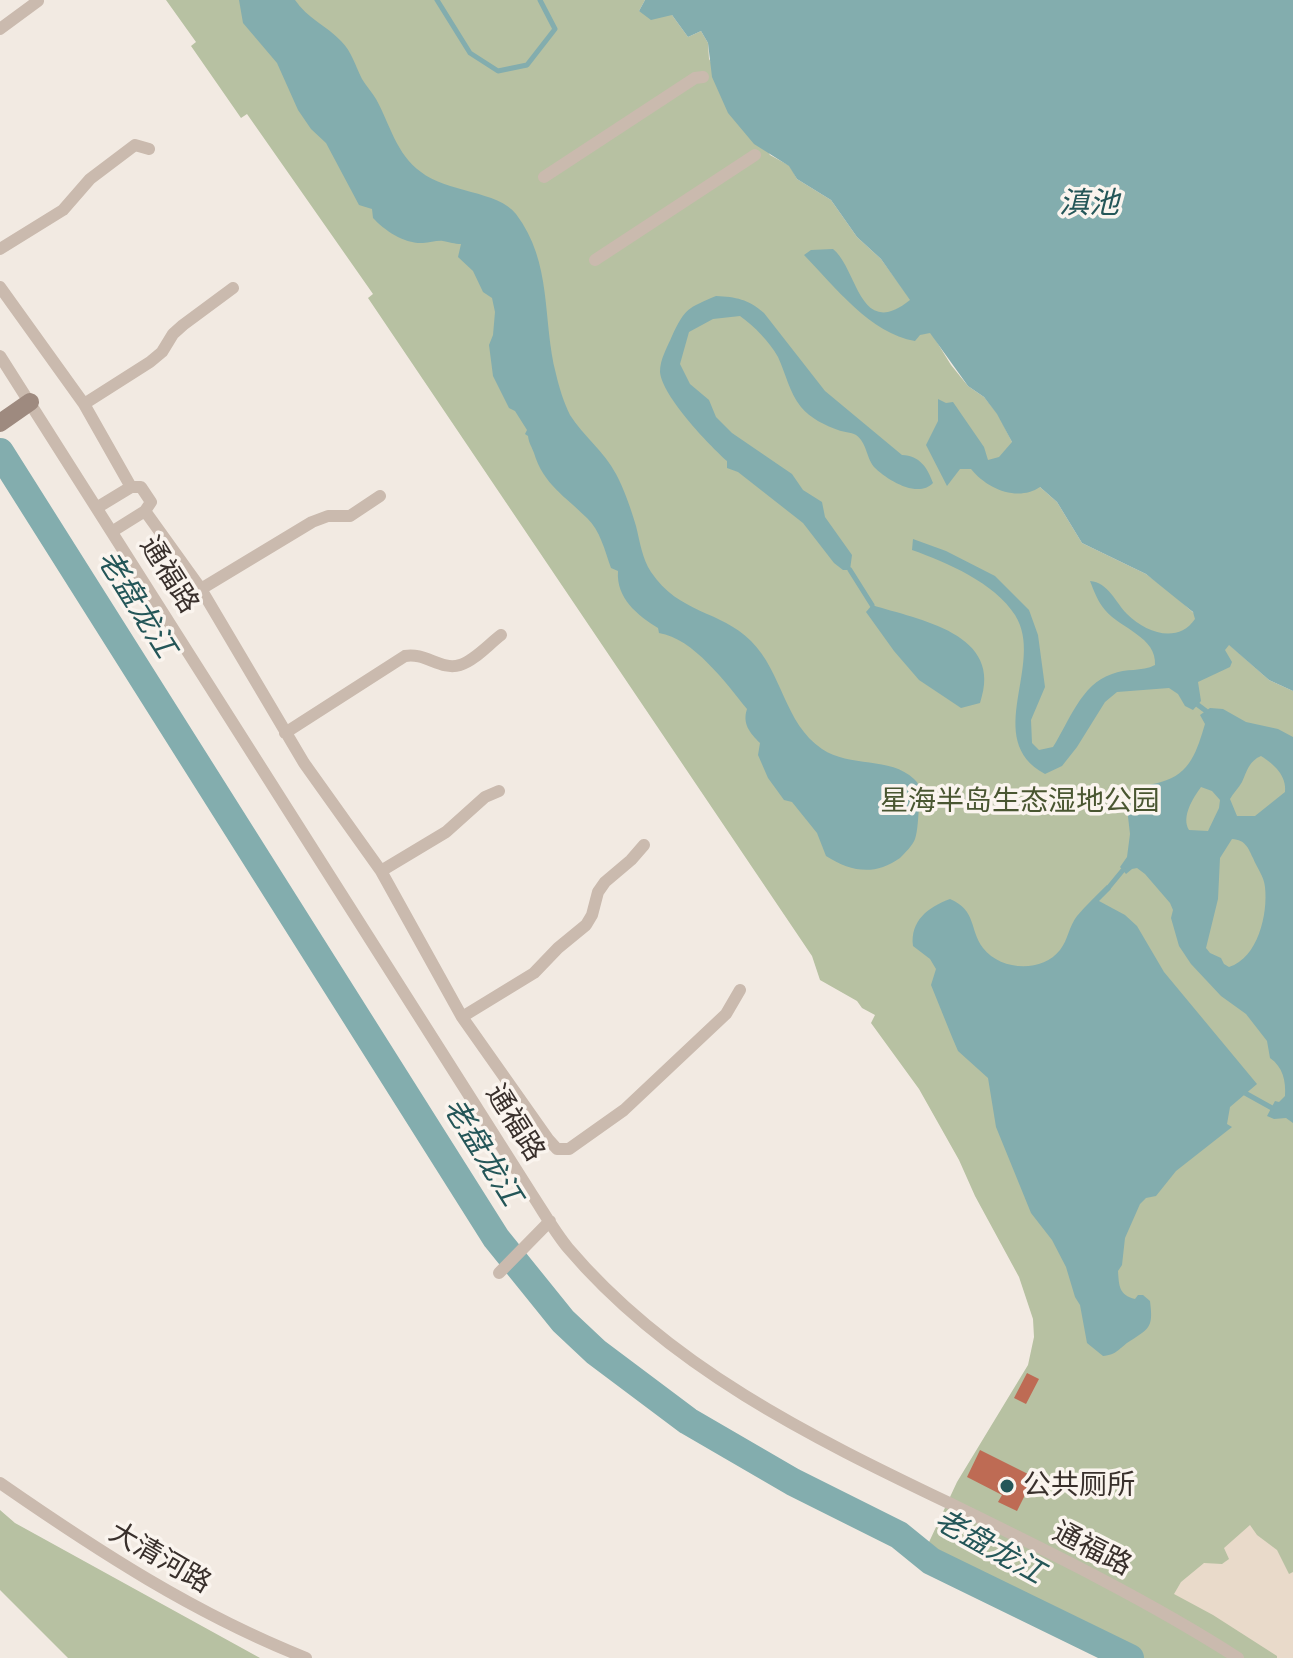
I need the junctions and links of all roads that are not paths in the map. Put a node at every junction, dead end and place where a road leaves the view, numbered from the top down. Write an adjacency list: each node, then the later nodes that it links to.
1 (38, 1): 2 (street)
2 (0, 29)
3 (703, 77): 6 (street)
4 (149, 149): 7 (street)
5 (755, 155): 8 (street)
6 (544, 177)
7 (0, 249)
8 (595, 260)
9 (0, 287): 13 (street)
10 (233, 288): 13 (street)
11 (0, 356): 12 (street, 通福路)
12 (30, 402): 14 (street); 17 (street, 通福路)
13 (84, 404): 15 (street)
14 (1, 422)
15 (131, 487): 17 (street); 18 (street)
16 (380, 496): 20 (street)
17 (98, 507): 19 (street, 通福路)
18 (145, 511): 19 (street); 20 (street)
19 (113, 531): 28 (street, 通福路)
20 (201, 589): 22 (street)
21 (501, 635): 22 (street)
22 (285, 733): 25 (street)
23 (499, 791): 25 (street)
24 (644, 845): 27 (street)
25 (381, 871): 27 (street)
26 (740, 990): 27 (street)
27 (462, 1017)
28 (550, 1221): 29 (street); 32 (street, 通福路)
29 (499, 1273)
30 (0, 1483): 31 (street, 大清河路)
31 (306, 1658)
32 (1238, 1658)

